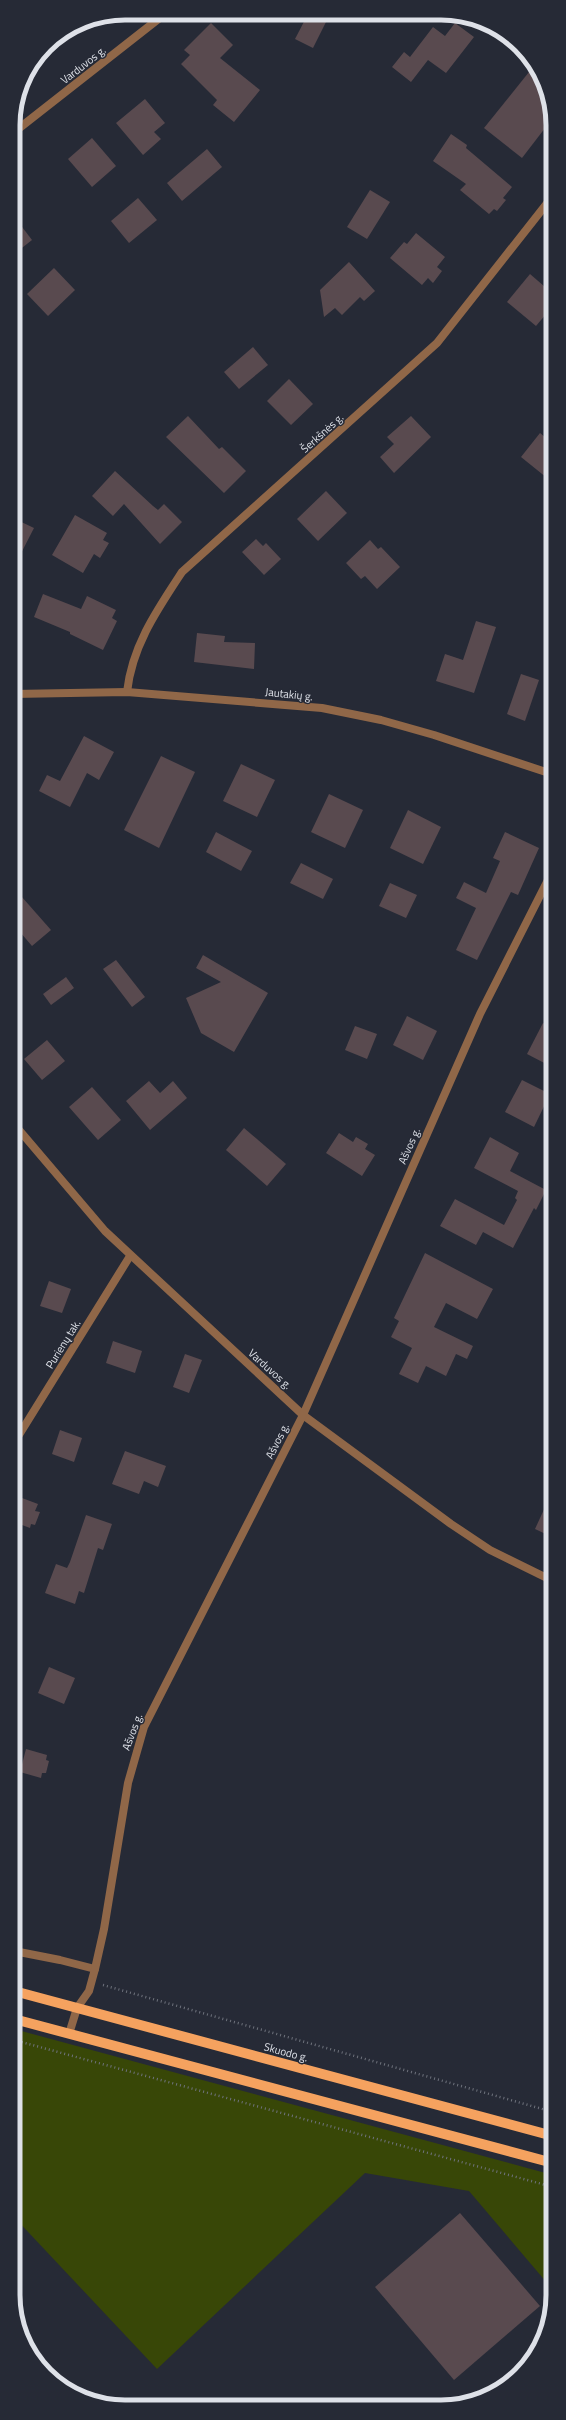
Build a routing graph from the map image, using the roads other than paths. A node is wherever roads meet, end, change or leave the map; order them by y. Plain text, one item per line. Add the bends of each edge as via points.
1 (157, 20) edge
2 (20, 128) edge
3 (546, 205) edge
4 (127, 692) junction
5 (20, 694) edge
6 (546, 772) edge
7 (546, 884) edge
8 (20, 1131) edge
9 (130, 1256) junction
10 (303, 1415) junction
11 (20, 1433) edge
12 (546, 1578) edge
13 (20, 1952) edge
14 (95, 1969) junction
15 (20, 1993) edge
16 (77, 2008) junction
17 (20, 2022) edge
18 (69, 2034) junction
19 (546, 2134) edge
20 (546, 2162) edge

1 - 2 street, Varduvos g.
3 - 4 street, Šerkšnės g. via 438,343 182,572 139,643 129,675
4 - 5 street, Jautakių g.
4 - 6 street, Jautakių g. via 322,708 434,735
7 - 10 street, Ašvos g. via 480,1014
8 - 9 street, Varduvos g. via 78,1202
9 - 10 street, Varduvos g.
9 - 11 street, Purienų tak.
10 - 12 street, Varduvos g. via 477,1541
10 - 14 street, Ašvos g. via 144,1727 128,1783
13 - 14 street
14 - 16 street, Ašvos g. via 89,1991
15 - 16 main road, Skuodo g.
16 - 18 street, Ašvos g.
16 - 19 main road, Skuodo g.
17 - 18 main road
18 - 20 main road

